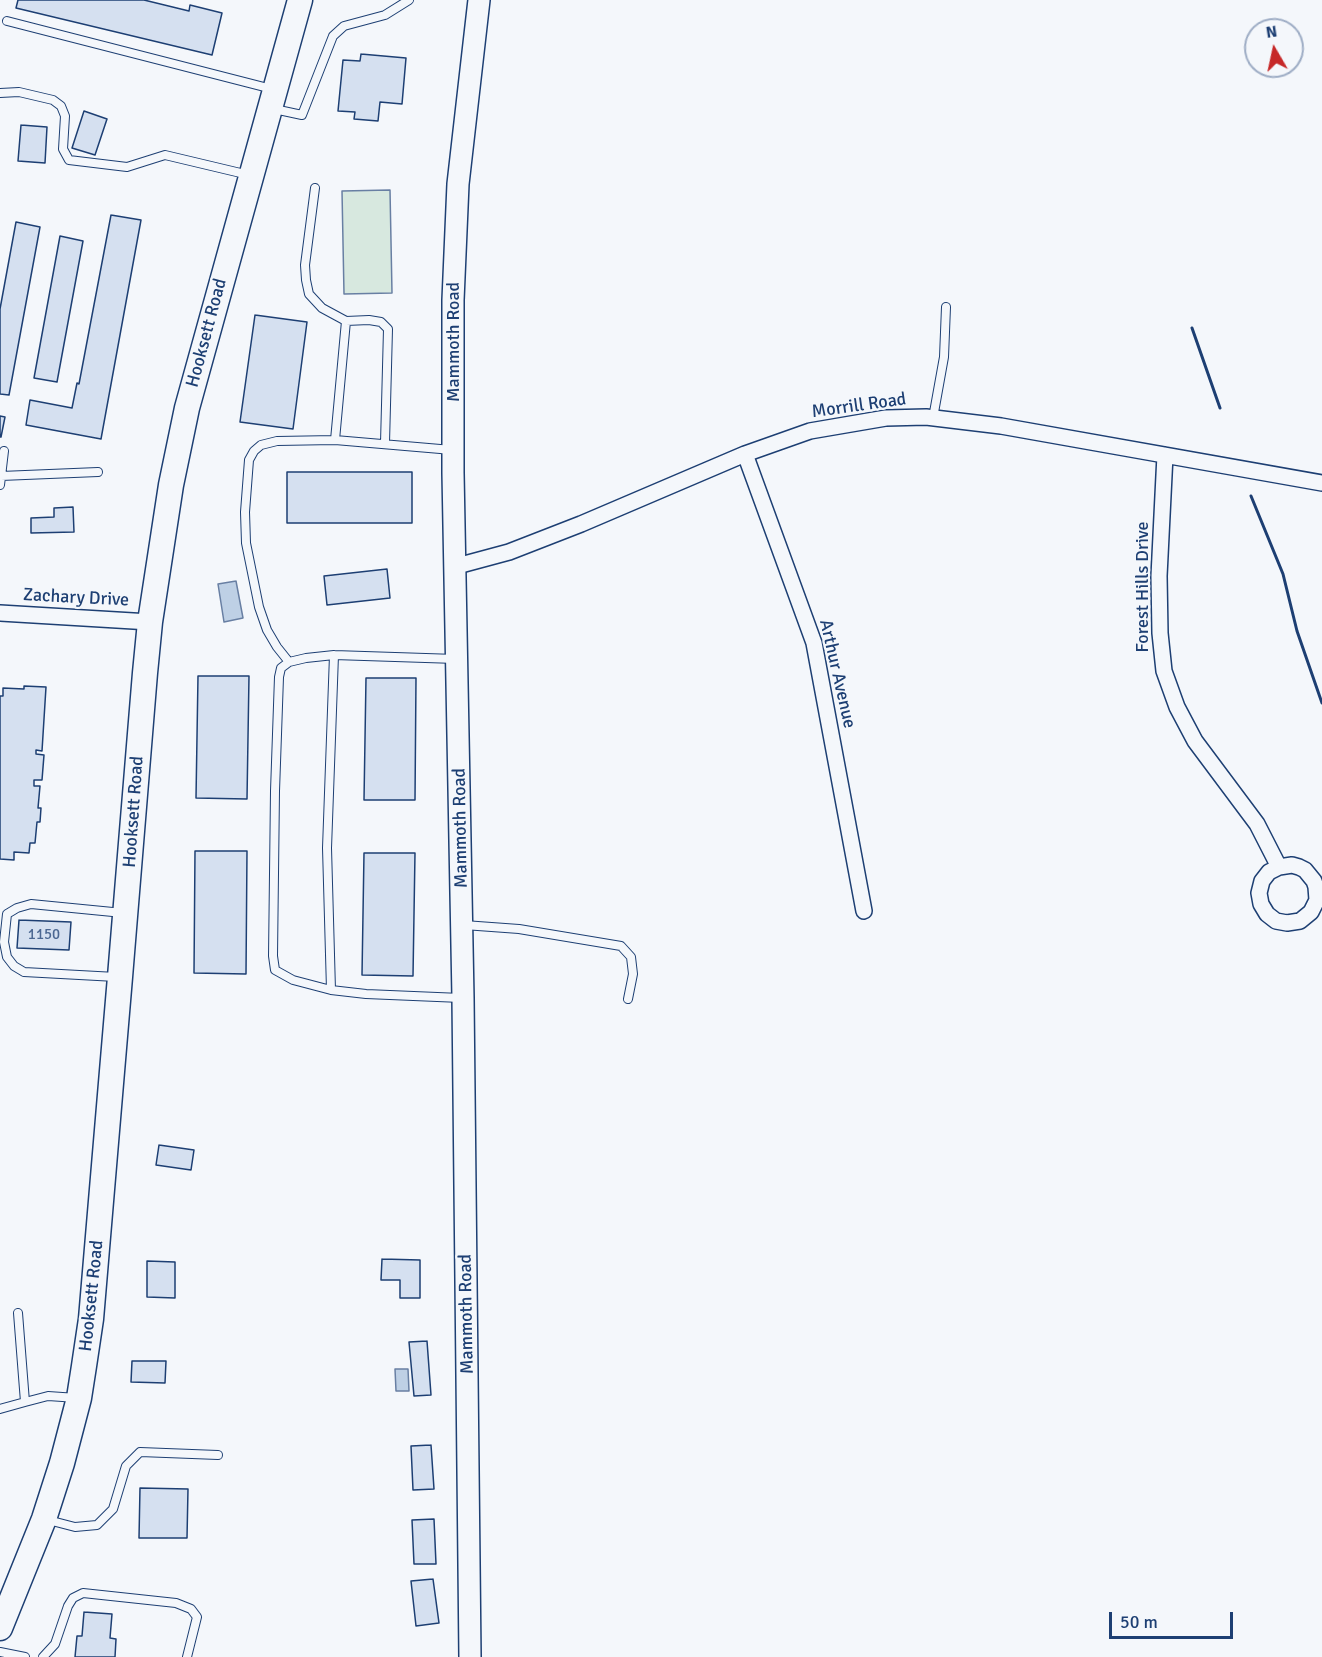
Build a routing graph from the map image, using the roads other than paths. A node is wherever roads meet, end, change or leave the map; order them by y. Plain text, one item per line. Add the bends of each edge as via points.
1 (300, 0) edge
2 (409, 0) edge
3 (479, 0) edge
4 (7, 21) dead end
5 (0, 93) edge
6 (274, 99) junction
7 (251, 175) junction
8 (315, 188) dead end
9 (946, 307) dead end
10 (346, 321) junction
11 (933, 418) junction
12 (335, 440) junction
13 (385, 443) junction
14 (453, 450) junction
15 (4, 451) dead end
16 (745, 454) junction
17 (1166, 455) junction
18 (1, 463) edge
19 (98, 471) dead end
20 (1, 476) edge
21 (1322, 483) edge
22 (0, 485) edge
23 (457, 566) junction
24 (0, 613) edge
25 (150, 622) junction
26 (334, 655) junction
27 (458, 659) junction
28 (289, 662) junction
29 (1279, 867) dead end
30 (864, 911) dead end
31 (126, 914) junction
32 (462, 925) junction
33 (120, 977) junction
34 (331, 990) junction
35 (463, 998) junction
36 (628, 999) dead end
37 (18, 1313) dead end
38 (79, 1398) junction
39 (24, 1402) junction
40 (0, 1409) edge
41 (218, 1455) dead end
42 (44, 1519) junction
43 (0, 1628) edge
44 (0, 1652) edge
45 (25, 1657) edge
46 (43, 1657) edge
47 (187, 1657) edge
48 (470, 1657) edge

1 - 6 main road, Hooksett Road
2 - 6 lane via 385,15 344,26 333,36 302,115
3 - 14 main road, Mammoth Road via 458,184
4 - 6 lane
5 - 7 lane via 19,92 61,106 63,149 69,160 127,167 165,154
6 - 7 main road, Hooksett Road
7 - 25 main road, Hooksett Road via 187,408
8 - 10 lane via 305,265 309,294 322,308
9 - 11 lane via 944,357
10 - 12 lane
10 - 13 lane via 381,322 388,329
11 - 16 street, Morrill Road via 886,418 846,424 810,431
11 - 17 street, Morrill Road
12 - 13 lane
12 - 28 lane via 261,445 249,460 246,543 253,583 267,630
13 - 14 lane
14 - 23 main road, Mammoth Road
15 - 18 lane
16 - 23 street, Morrill Road via 509,552
16 - 30 street, Arthur Avenue via 814,643
17 - 21 street, Morrill Road
17 - 29 street, Forest Hills Drive via 1159,576 1164,671 1195,741 1257,824
18 - 20 lane
19 - 20 lane
20 - 22 lane
23 - 27 main road, Mammoth Road
24 - 25 street, Zachary Drive
25 - 31 main road, Hooksett Road
26 - 27 lane
26 - 28 lane
26 - 34 lane via 327,848
27 - 32 main road, Mammoth Road
28 - 34 lane via 281,668 279,678 273,956 275,970 293,980
31 - 33 main road, Hooksett Road
31 - 33 lane via 31,904 7,914 4,942 7,957 24,972
32 - 35 main road, Mammoth Road
32 - 36 lane via 519,929 621,946 631,957 633,974
33 - 38 main road, Hooksett Road via 90,1320
34 - 35 lane
35 - 48 main road, Mammoth Road
37 - 39 lane
38 - 39 lane via 48,1396
38 - 42 main road, Hooksett Road
39 - 40 lane
41 - 42 lane via 140,1452 126,1466 113,1509 97,1526 75,1527
42 - 43 main road, Hooksett Road
44 - 45 lane
46 - 47 lane via 55,1644 73,1598 83,1593 176,1603 191,1609 197,1617

